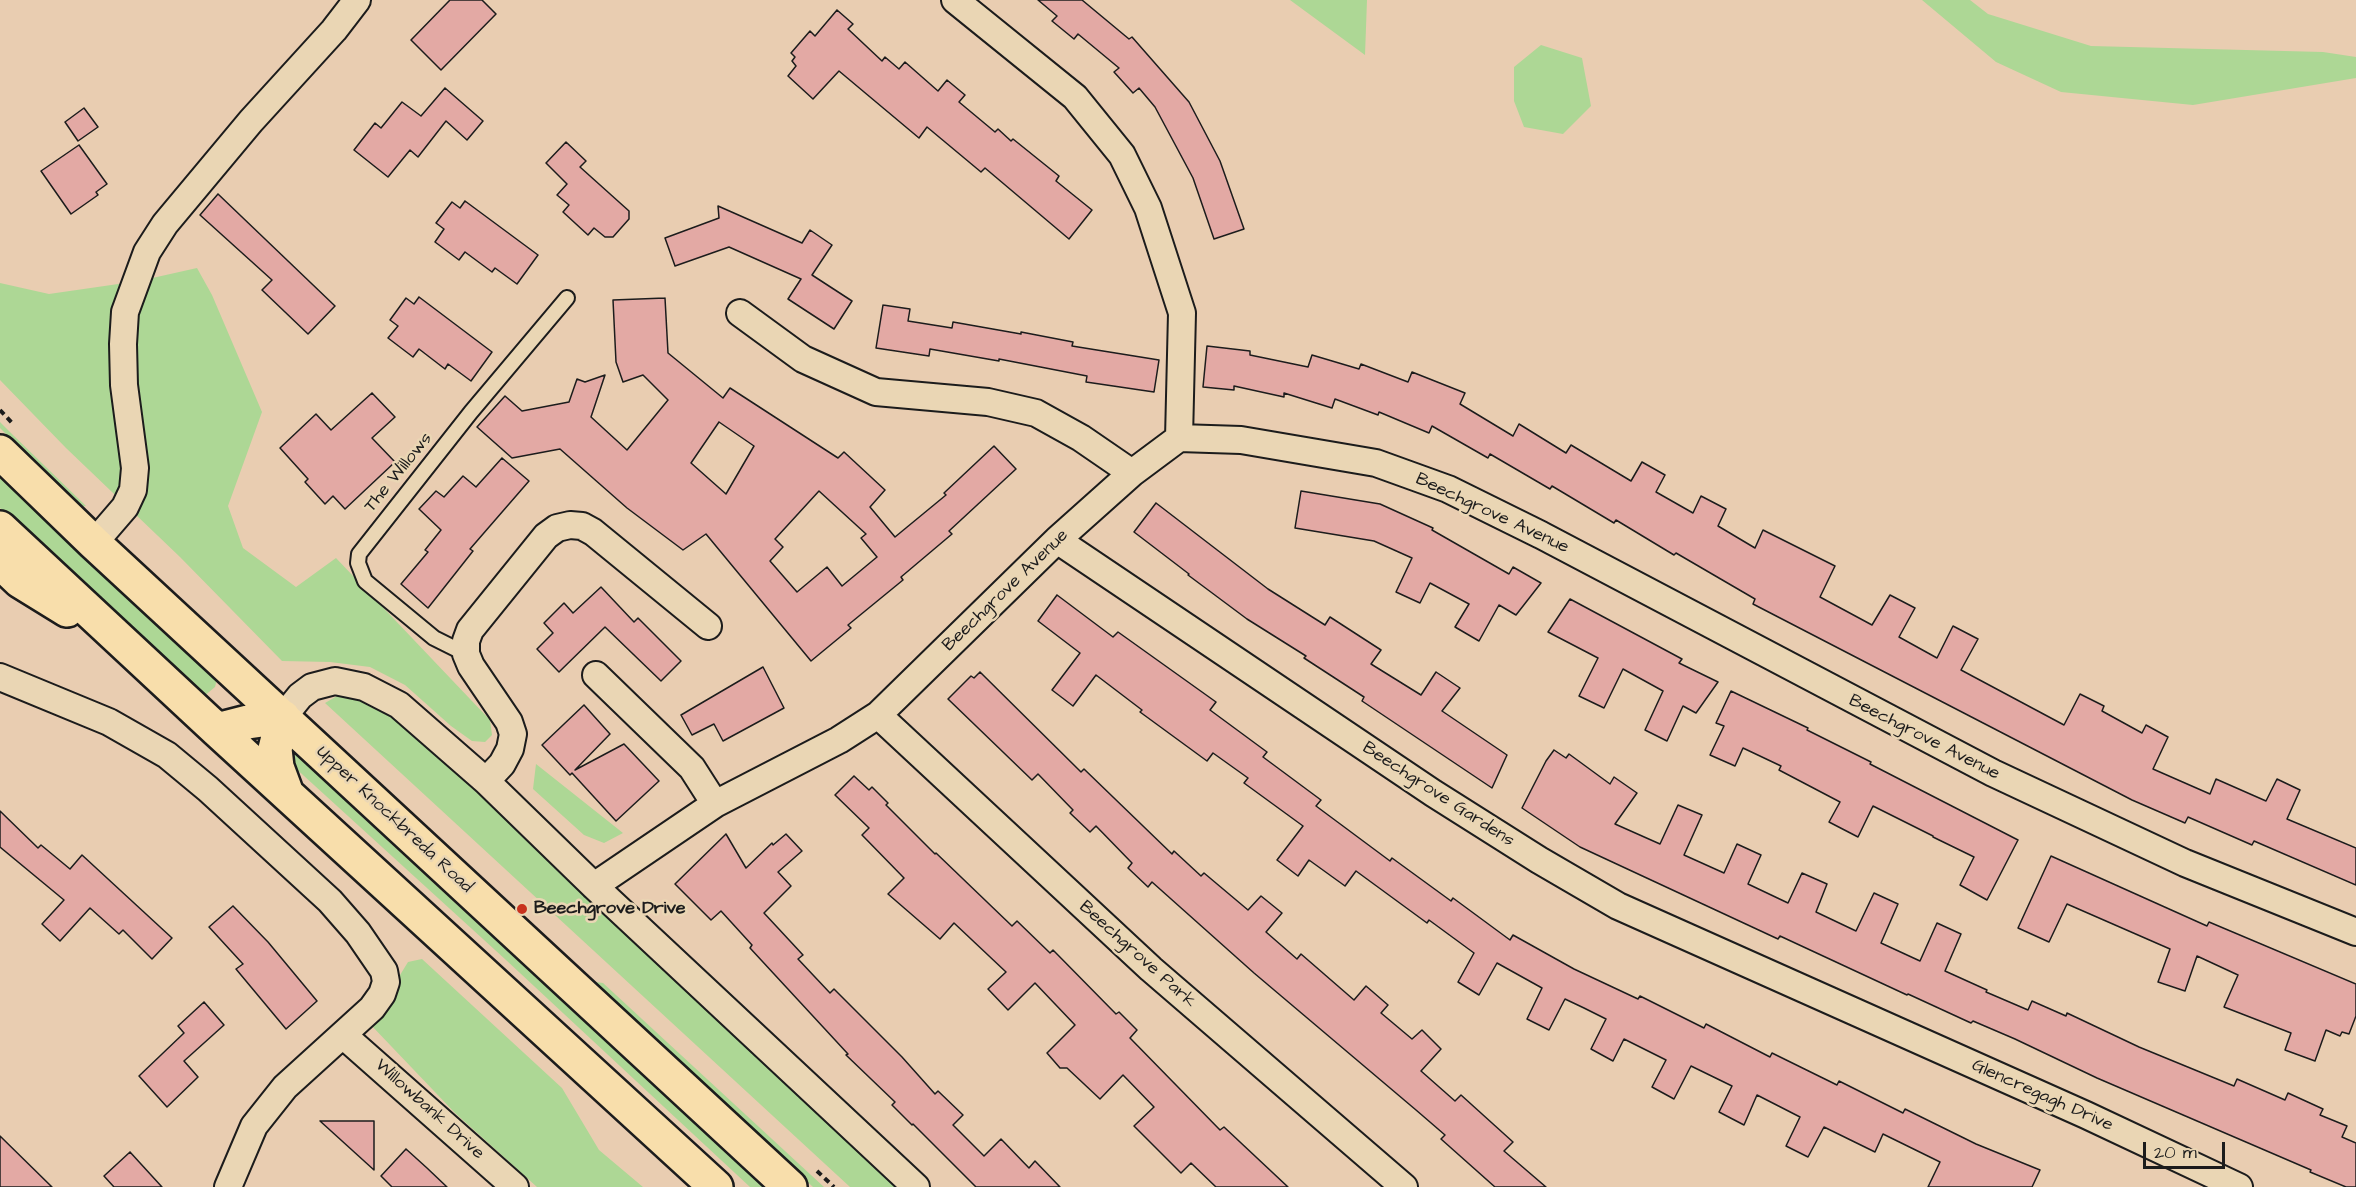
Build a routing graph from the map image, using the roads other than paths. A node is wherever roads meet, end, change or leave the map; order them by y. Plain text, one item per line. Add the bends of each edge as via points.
1 (357, 0) edge
2 (955, 0) edge
3 (567, 298) dead end
4 (740, 313) dead end
5 (1179, 438) junction
6 (0, 452) edge
7 (1132, 473) junction
8 (0, 528) edge
9 (1057, 540) junction
10 (94, 543) junction
11 (0, 562) edge
12 (708, 626) dead end
13 (127, 647) junction
14 (466, 654) junction
15 (596, 675) dead end
16 (0, 677) edge
17 (878, 715) junction
18 (283, 717) junction
19 (217, 730) junction
20 (486, 781) junction
21 (287, 794) junction
22 (715, 804) junction
23 (594, 886) junction
24 (2356, 932) edge
25 (1844, 1007) joint
26 (344, 1035) junction
27 (228, 1187) edge
28 (515, 1187) edge
29 (716, 1187) edge
30 (790, 1187) edge
31 (916, 1187) edge
32 (1404, 1187) edge
33 (2239, 1187) edge

1 - 10 street via 165,224 147,252 125,312 124,385 135,468 133,490 125,507
2 - 5 street via 1075,97 1122,155 1148,208 1182,313
3 - 14 lane, The Willows via 359,554 365,581 434,638
4 - 7 street via 804,359 876,392 988,402 1036,413
5 - 7 street, Beechgrove Avenue
5 - 24 street, Beechgrove Avenue via 1241,440 1364,460 1448,489 1993,773 2185,863
6 - 10 highway, Upper Knockbreda Road
7 - 9 street, Beechgrove Avenue
8 - 13 highway
9 - 17 street, Beechgrove Avenue
9 - 25 street, Beechgrove Gardens via 1539,860 1618,906
10 - 18 highway, Upper Knockbreda Road
11 - 13 highway via 20,581
12 - 14 street via 593,532 570,525 557,528 537,545 470,630
13 - 19 highway
14 - 20 street via 513,734 502,764
15 - 22 street via 692,768
16 - 26 street via 109,722 167,755 330,901 374,953 386,982 372,1008
17 - 22 street, Beechgrove Avenue via 839,740
17 - 32 street, Beechgrove Park via 1150,969
18 - 19 highway
18 - 20 street via 300,696 323,682 364,687 399,705
18 - 21 highway via 275,749
18 - 30 highway, Upper Knockbreda Road
19 - 21 highway
20 - 23 street
21 - 29 highway
22 - 23 street, Beechgrove Avenue
23 - 31 street
25 - 33 street, Glencregagh Drive
26 - 27 street via 270,1105 254,1126
26 - 28 street, Willowbank Drive

